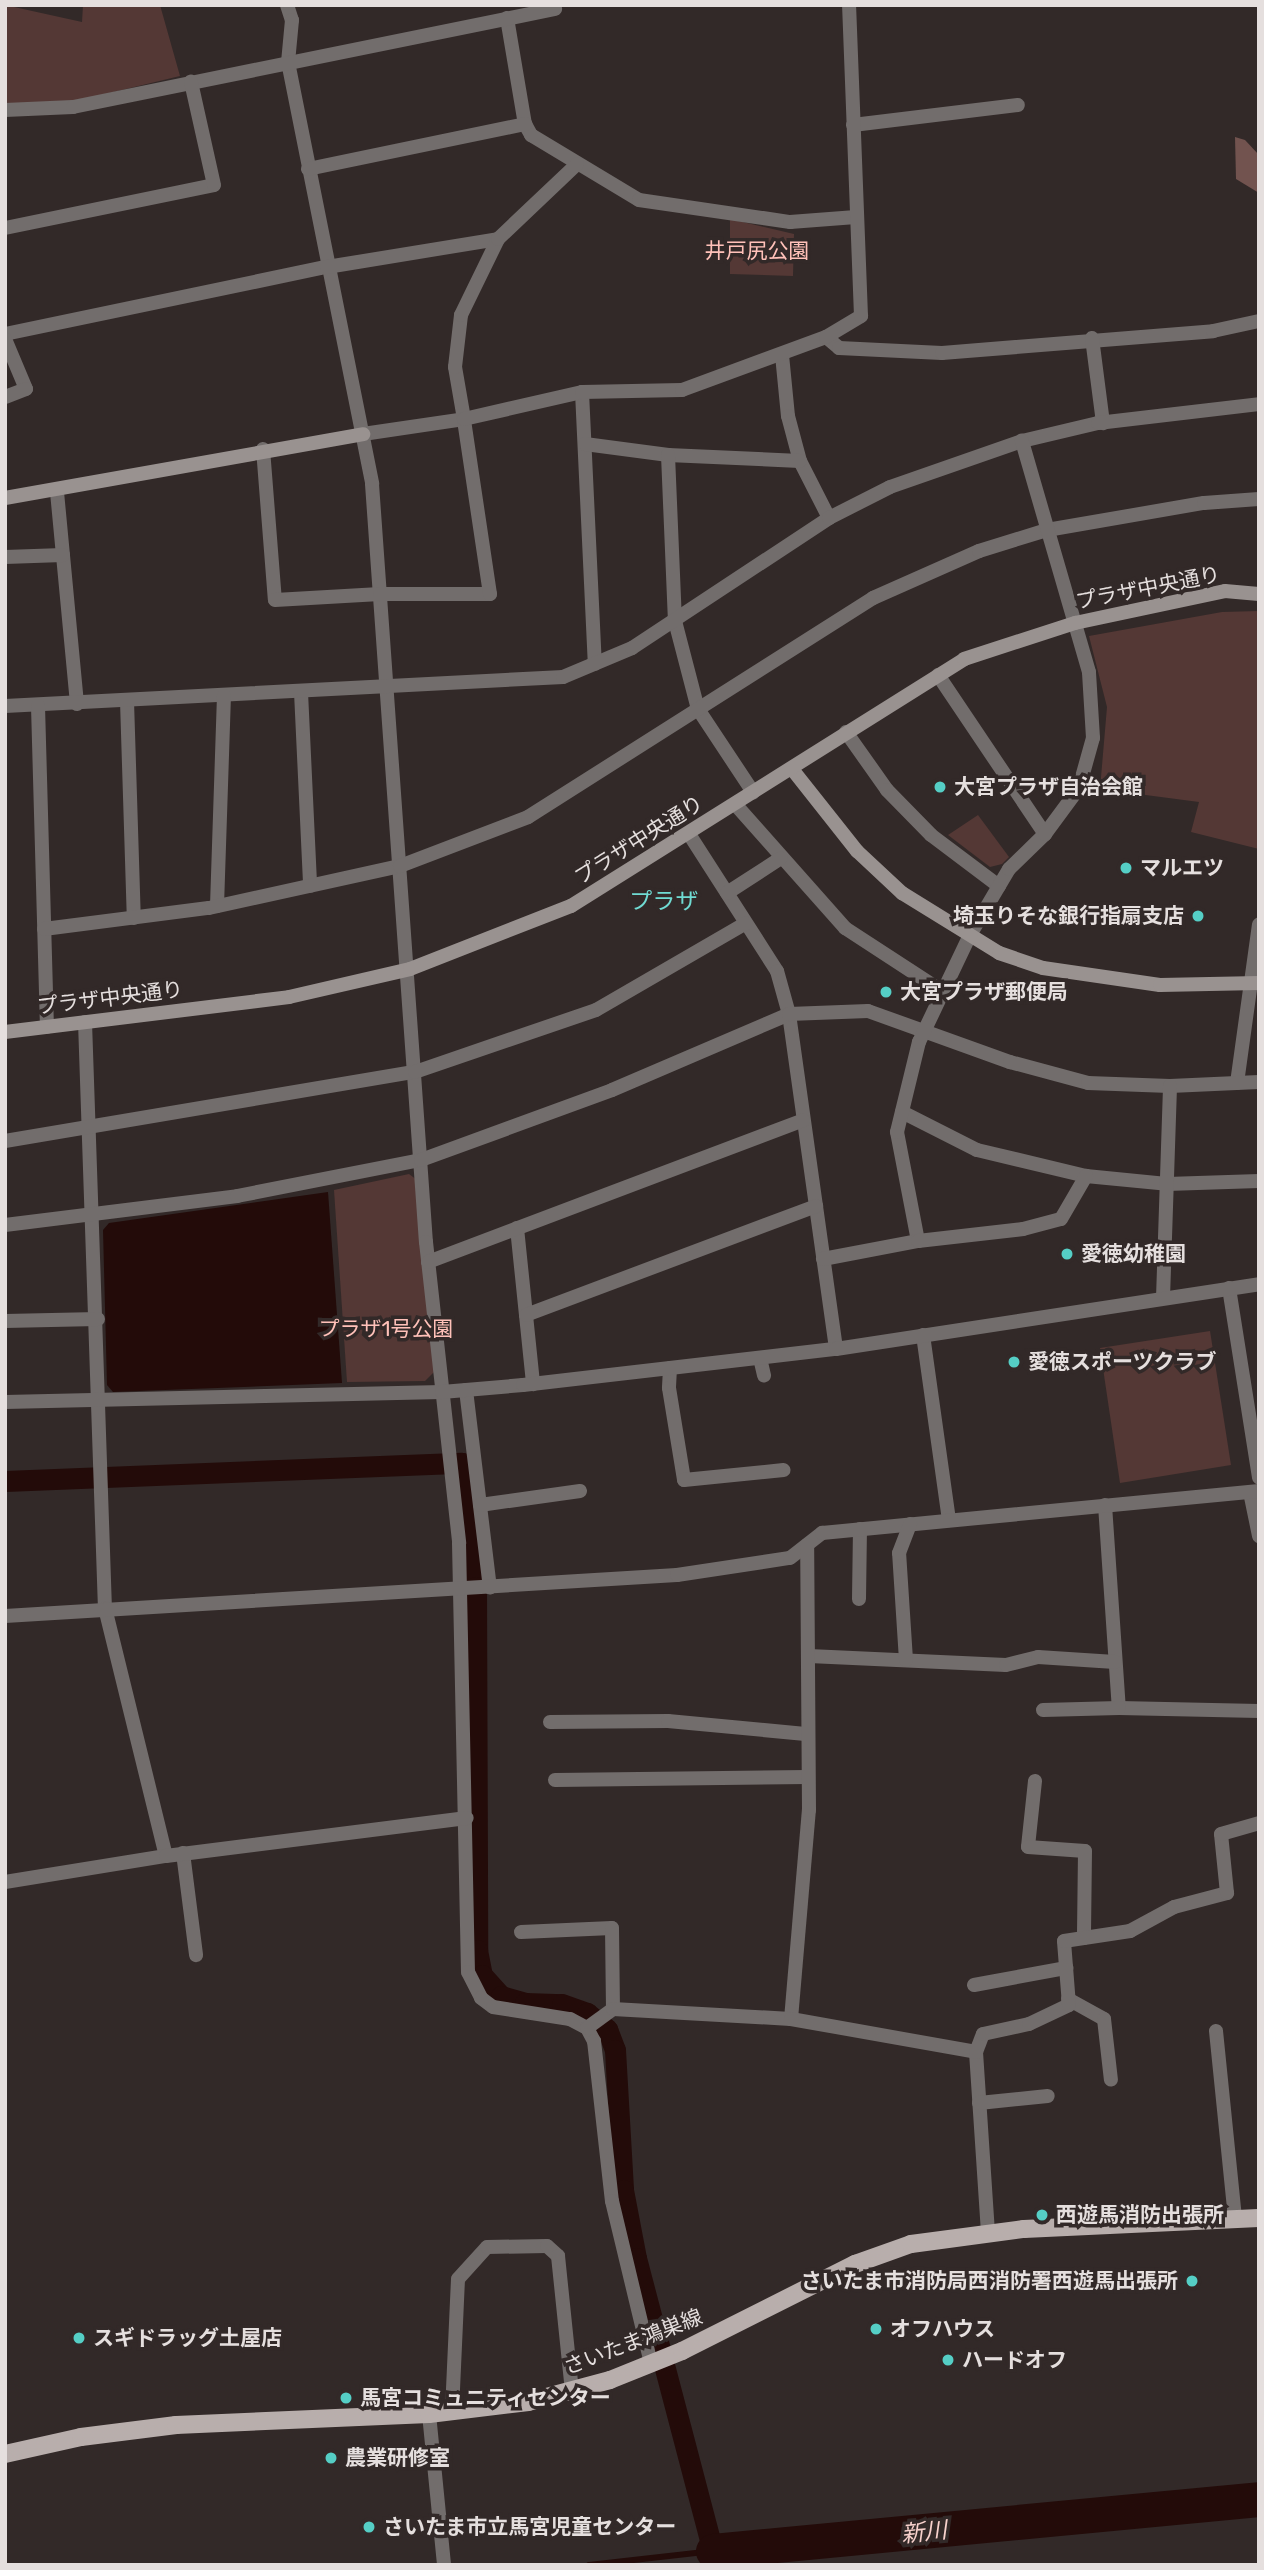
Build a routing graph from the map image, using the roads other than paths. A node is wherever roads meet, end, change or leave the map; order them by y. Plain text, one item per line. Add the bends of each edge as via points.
1 (287, 5) edge
2 (849, 5) edge
3 (555, 9) dead end
4 (506, 18) junction
5 (288, 62) junction
6 (191, 82) junction
7 (1018, 104) dead end
8 (5, 110) edge
9 (525, 124) junction
10 (853, 125) junction
11 (577, 164) junction
12 (308, 169) junction
13 (856, 217) junction
14 (5, 228) edge
15 (498, 239) junction
16 (327, 267) junction
17 (1259, 321) edge
18 (5, 336) edge
19 (826, 337) junction
20 (1091, 338) junction
21 (782, 355) junction
22 (582, 393) junction
23 (5, 397) edge
24 (1259, 404) edge
25 (464, 419) junction
26 (1103, 423) junction
27 (363, 434) junction
28 (1022, 441) junction
29 (585, 444) junction
30 (263, 449) junction
31 (668, 454) junction
32 (800, 461) junction
33 (57, 492) junction
34 (5, 498) edge
35 (1259, 499) edge
36 (829, 518) junction
37 (1047, 530) junction
38 (63, 555) junction
39 (5, 556) edge
40 (380, 594) junction
41 (1259, 594) edge
42 (675, 621) junction
43 (1074, 623) junction
44 (595, 664) junction
45 (938, 675) junction
46 (386, 688) junction
47 (301, 692) junction
48 (225, 696) junction
49 (127, 701) junction
50 (77, 704) junction
51 (5, 706) edge
52 (38, 706) junction
53 (698, 709) junction
54 (846, 733) junction
55 (792, 769) junction
56 (753, 792) junction
57 (735, 804) junction
58 (689, 834) junction
59 (1045, 834) junction
60 (781, 858) junction
61 (400, 866) junction
62 (310, 886) junction
63 (999, 886) junction
64 (727, 893) junction
65 (216, 906) junction
66 (134, 918) junction
67 (746, 923) junction
68 (1259, 925) edge
69 (44, 929) junction
70 (970, 935) junction
71 (410, 969) junction
72 (1255, 983) edge
73 (943, 992) junction
74 (789, 1014) junction
75 (85, 1022) junction
76 (47, 1027) junction
77 (925, 1030) junction
78 (5, 1032) edge
79 (415, 1072) junction
80 (1259, 1082) edge
81 (1237, 1083) junction
82 (1170, 1086) junction
83 (902, 1112) junction
84 (803, 1120) junction
85 (88, 1130) junction
86 (5, 1141) edge
87 (421, 1160) junction
88 (1086, 1176) junction
89 (1259, 1181) edge
90 (1167, 1184) junction
91 (816, 1206) junction
92 (92, 1213) junction
93 (5, 1224) edge
94 (517, 1228) junction
95 (918, 1241) junction
96 (823, 1259) junction
97 (428, 1262) junction
98 (1259, 1284) edge
99 (1229, 1288) junction
100 (1163, 1298) junction
101 (526, 1315) junction
102 (98, 1319) junction
103 (5, 1321) edge
104 (923, 1335) junction
105 (836, 1349) junction
106 (760, 1358) junction
107 (670, 1368) junction
108 (764, 1376) dead end
109 (533, 1384) junction
110 (466, 1390) junction
111 (442, 1392) junction
112 (98, 1399) junction
113 (5, 1402) edge
114 (784, 1470) dead end
115 (1259, 1478) edge
116 (580, 1491) dead end
117 (1254, 1491) edge
118 (480, 1505) junction
119 (1105, 1505) junction
120 (949, 1520) junction
121 (910, 1524) junction
122 (860, 1529) junction
123 (1259, 1536) edge
124 (807, 1545) junction
125 (489, 1588) junction
126 (461, 1591) junction
127 (859, 1600) dead end
128 (106, 1608) junction
129 (5, 1616) edge
130 (809, 1656) junction
131 (906, 1660) junction
132 (1115, 1662) junction
133 (1119, 1708) junction
134 (1043, 1710) dead end
135 (1259, 1711) edge
136 (550, 1722) dead end
137 (805, 1734) junction
138 (807, 1777) junction
139 (555, 1780) dead end
140 (1035, 1780) dead end
141 (467, 1818) junction
142 (1259, 1823) edge
143 (183, 1853) junction
144 (166, 1856) junction
145 (5, 1882) edge
146 (521, 1932) dead end
147 (1084, 1938) junction
148 (196, 1955) dead end
149 (1066, 1968) junction
150 (974, 1985) dead end
151 (1068, 1999) junction
152 (613, 2009) junction
153 (791, 2019) junction
154 (587, 2028) junction
155 (1216, 2031) dead end
156 (976, 2052) junction
157 (1111, 2080) dead end
158 (1048, 2096) dead end
159 (979, 2103) junction
160 (1259, 2218) edge
161 (1235, 2219) junction
162 (988, 2232) junction
163 (651, 2363) junction
164 (572, 2391) junction
165 (452, 2412) junction
166 (429, 2414) junction
167 (5, 2454) edge
168 (444, 2565) edge

1 - 5 street via 292,20
2 - 10 street
3 - 4 street
4 - 5 street
4 - 9 street
5 - 6 street
5 - 12 street
6 - 8 street via 74,107
6 - 14 street via 214,185
7 - 10 street
9 - 11 street via 531,135
9 - 12 street
10 - 13 street
11 - 13 street via 639,200 790,222
11 - 15 street
12 - 16 street
13 - 19 street via 861,316
15 - 16 street
15 - 25 street via 461,315 455,367
16 - 18 street
16 - 27 street
17 - 20 street via 1213,331
18 - 23 street via 26,389
19 - 20 street via 839,348 942,353
19 - 21 street
20 - 26 street
21 - 22 street via 682,390
21 - 32 street via 788,416
22 - 25 street
22 - 29 street
24 - 26 street
25 - 27 street
25 - 40 street via 490,594
26 - 28 street
27 - 30 street
27 - 40 street via 372,484
28 - 36 street via 890,488
28 - 37 street
29 - 31 street
29 - 44 street
30 - 33 street
30 - 40 street via 275,600
31 - 32 street
31 - 42 street
32 - 36 street
33 - 34 street
33 - 38 street
35 - 37 street via 1204,502
36 - 42 street
37 - 43 street
37 - 53 street via 979,551 873,598
38 - 39 street
38 - 50 street
40 - 46 street
41 - 43 street, プラザ中央通り via 1225,591
42 - 44 street
42 - 53 street
43 - 45 street, プラザ中央通り via 964,659
43 - 59 street via 1089,672 1093,738 1079,788
44 - 46 street via 549,679
45 - 54 street, プラザ中央通り
45 - 59 street
46 - 47 street
46 - 61 street
47 - 48 street
47 - 62 street
48 - 49 street
48 - 65 street
49 - 50 street
49 - 66 street
50 - 52 street
51 - 52 street
52 - 69 street
53 - 56 street
53 - 61 street via 528,817
54 - 55 street, プラザ中央通り
54 - 63 street via 887,790 931,835
55 - 56 street, プラザ中央通り
55 - 70 street via 875,868 902,893
56 - 57 street, プラザ中央通り
57 - 58 street, プラザ中央通り
57 - 60 street
58 - 64 street
58 - 71 street, プラザ中央通り via 571,906
59 - 63 street via 1009,869
60 - 64 street
60 - 73 street via 845,928
61 - 62 street
61 - 71 street
62 - 65 street
63 - 70 street
64 - 67 street
65 - 66 street
66 - 69 street
67 - 74 street via 777,971
67 - 79 street via 596,1010
68 - 72 street
69 - 76 street
70 - 72 street via 999,953 1043,968 1160,985
70 - 73 street
71 - 75 street, プラザ中央通り via 289,997
71 - 79 street
72 - 81 street
73 - 77 street
74 - 77 street via 868,1011
74 - 84 street
74 - 87 street via 612,1090
75 - 76 street, プラザ中央通り
75 - 85 street
76 - 78 street, プラザ中央通り
77 - 82 street via 1010,1062 1088,1083
77 - 83 street
79 - 85 street
79 - 87 street
80 - 81 street
81 - 82 street
82 - 90 street
83 - 88 street via 977,1150
83 - 95 street via 897,1132
84 - 91 street
84 - 94 street
85 - 86 street
85 - 92 street
87 - 92 street via 237,1196
87 - 97 street
88 - 90 street
88 - 95 street via 1061,1219 1023,1229
89 - 90 street
90 - 100 street
91 - 96 street
91 - 101 street
92 - 93 street
92 - 102 street
94 - 97 street
94 - 101 street
95 - 96 street
96 - 105 street
97 - 111 street
98 - 99 street
99 - 100 street
99 - 115 street
100 - 104 street
101 - 109 street
102 - 103 street
102 - 112 street
104 - 105 street
104 - 120 street
105 - 106 street
106 - 107 street
106 - 108 street
107 - 109 street
107 - 114 street via 684,1480
109 - 110 street
110 - 111 street
110 - 118 street
111 - 112 street
111 - 126 street
112 - 113 street
112 - 128 street
116 - 118 street
117 - 119 street
117 - 123 street
118 - 125 street
119 - 120 street
119 - 132 street
120 - 121 street
121 - 122 street
121 - 131 street via 899,1553
122 - 124 street via 822,1533
122 - 127 street
124 - 125 street via 790,1558 677,1575
124 - 130 street
125 - 126 street
126 - 128 street
126 - 141 street
128 - 129 street
128 - 144 street
130 - 131 street
130 - 137 street
131 - 132 street via 1006,1665 1038,1657
132 - 133 street
133 - 134 street
133 - 135 street
136 - 137 street via 668,1721
137 - 138 street
138 - 139 street
138 - 153 street via 809,1810
140 - 147 street via 1028,1847 1085,1851
141 - 143 street
141 - 154 street via 467,1956 473,1984 493,2007 570,2020
142 - 147 street via 1222,1834 1227,1893 1174,1907 1130,1931
143 - 144 street
143 - 148 street
144 - 145 street
146 - 152 street via 612,1928
147 - 149 street via 1064,1941
149 - 150 street
149 - 151 street
151 - 156 street via 1069,2006 1029,2024 983,2034
151 - 157 street via 1104,2019
152 - 153 street
152 - 154 street
153 - 156 street
154 - 163 street via 598,2062 612,2201
155 - 161 street
156 - 159 street
158 - 159 street
159 - 162 street
160 - 161 main road, さいたま鴻巣線
161 - 162 main road, さいたま鴻巣線
162 - 163 main road, さいたま鴻巣線 via 911,2244 875,2256 718,2335
163 - 164 main road, さいたま鴻巣線
164 - 165 main road, さいたま鴻巣線
164 - 165 street via 558,2256 547,2246 487,2247 458,2279
165 - 166 main road, さいたま鴻巣線
166 - 167 main road, さいたま鴻巣線 via 176,2425 81,2437
166 - 168 street

